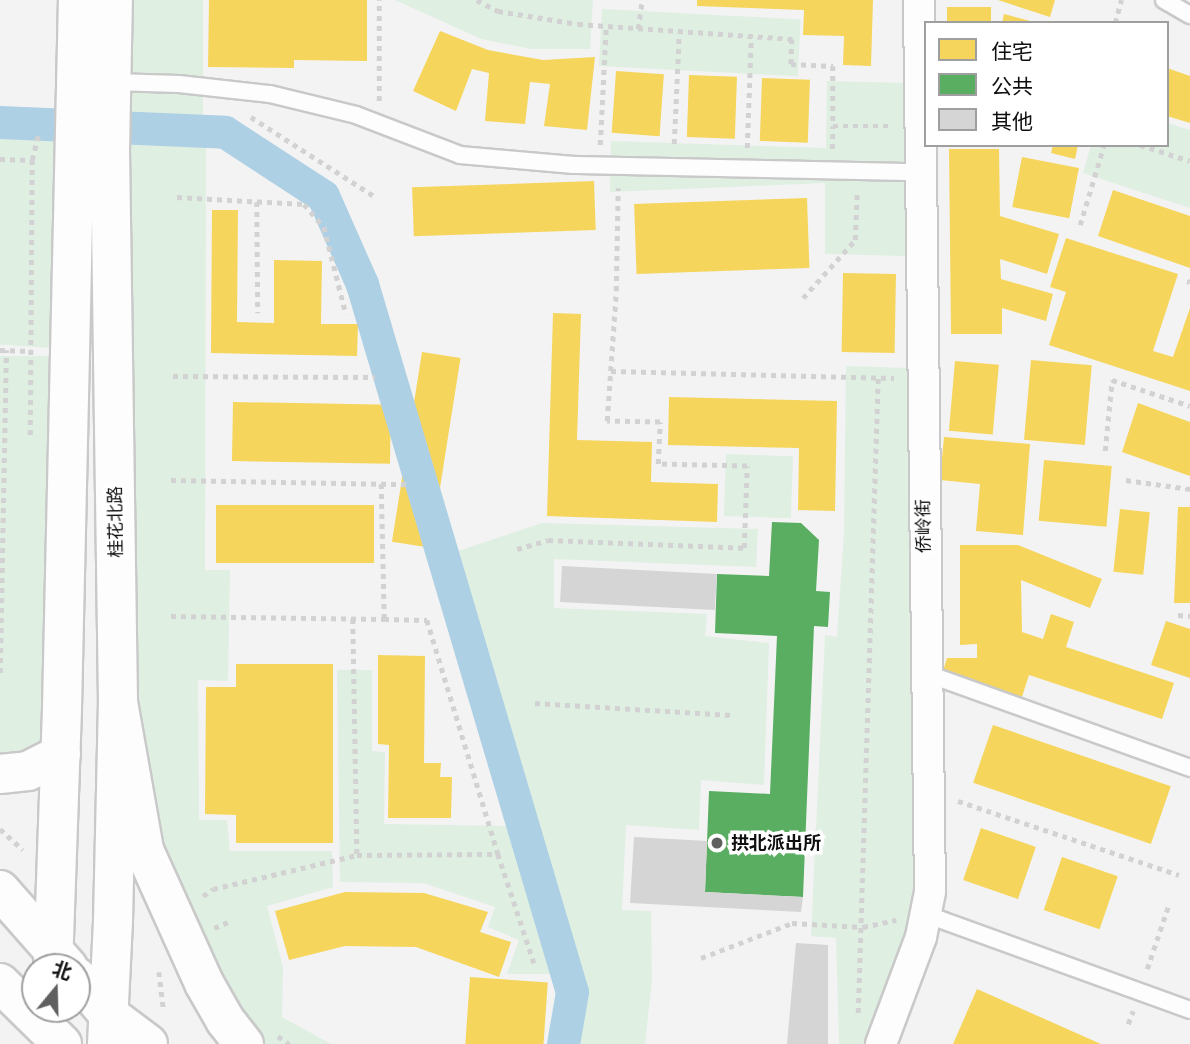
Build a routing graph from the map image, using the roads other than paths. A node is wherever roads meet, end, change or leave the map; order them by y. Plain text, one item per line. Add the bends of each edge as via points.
1 (78, 0) edge
2 (113, 0) edge
3 (919, 0) edge
4 (1164, 0) edge
5 (1190, 15) edge
6 (100, 91) junction
7 (93, 152) junction
8 (921, 172) junction
9 (925, 673) junction
10 (118, 702) junction
11 (61, 754) junction
12 (1190, 768) edge
13 (0, 774) edge
14 (0, 890) edge
15 (925, 914) junction
16 (53, 953) edge
17 (63, 953) edge
18 (0, 983) edge
19 (91, 1006) edge
20 (1190, 1010) edge
21 (107, 1029) edge
22 (54, 1033) edge
23 (258, 1039) edge
24 (148, 1044) edge
25 (881, 1044) edge

1 - 6 main road, 桂花北路
2 - 6 main road, 桂花北路
3 - 8 street, 侨岭街
4 - 5 lane
6 - 7 main road, 桂花北路
6 - 8 lane via 206,88 270,94 379,124 460,155 599,166
7 - 10 main road, 桂花北路
7 - 11 main road, 桂花北路
8 - 9 street, 侨岭街
9 - 12 lane
9 - 15 street, 侨岭街 via 930,892
10 - 21 main road, 桂花北路
10 - 23 main road via 144,850 225,1020
11 - 13 main road via 28,771
11 - 17 main road, 桂花北路
14 - 16 main road
15 - 20 lane
15 - 25 street, 侨岭街
18 - 22 main road
19 - 21 main road
21 - 24 main road

